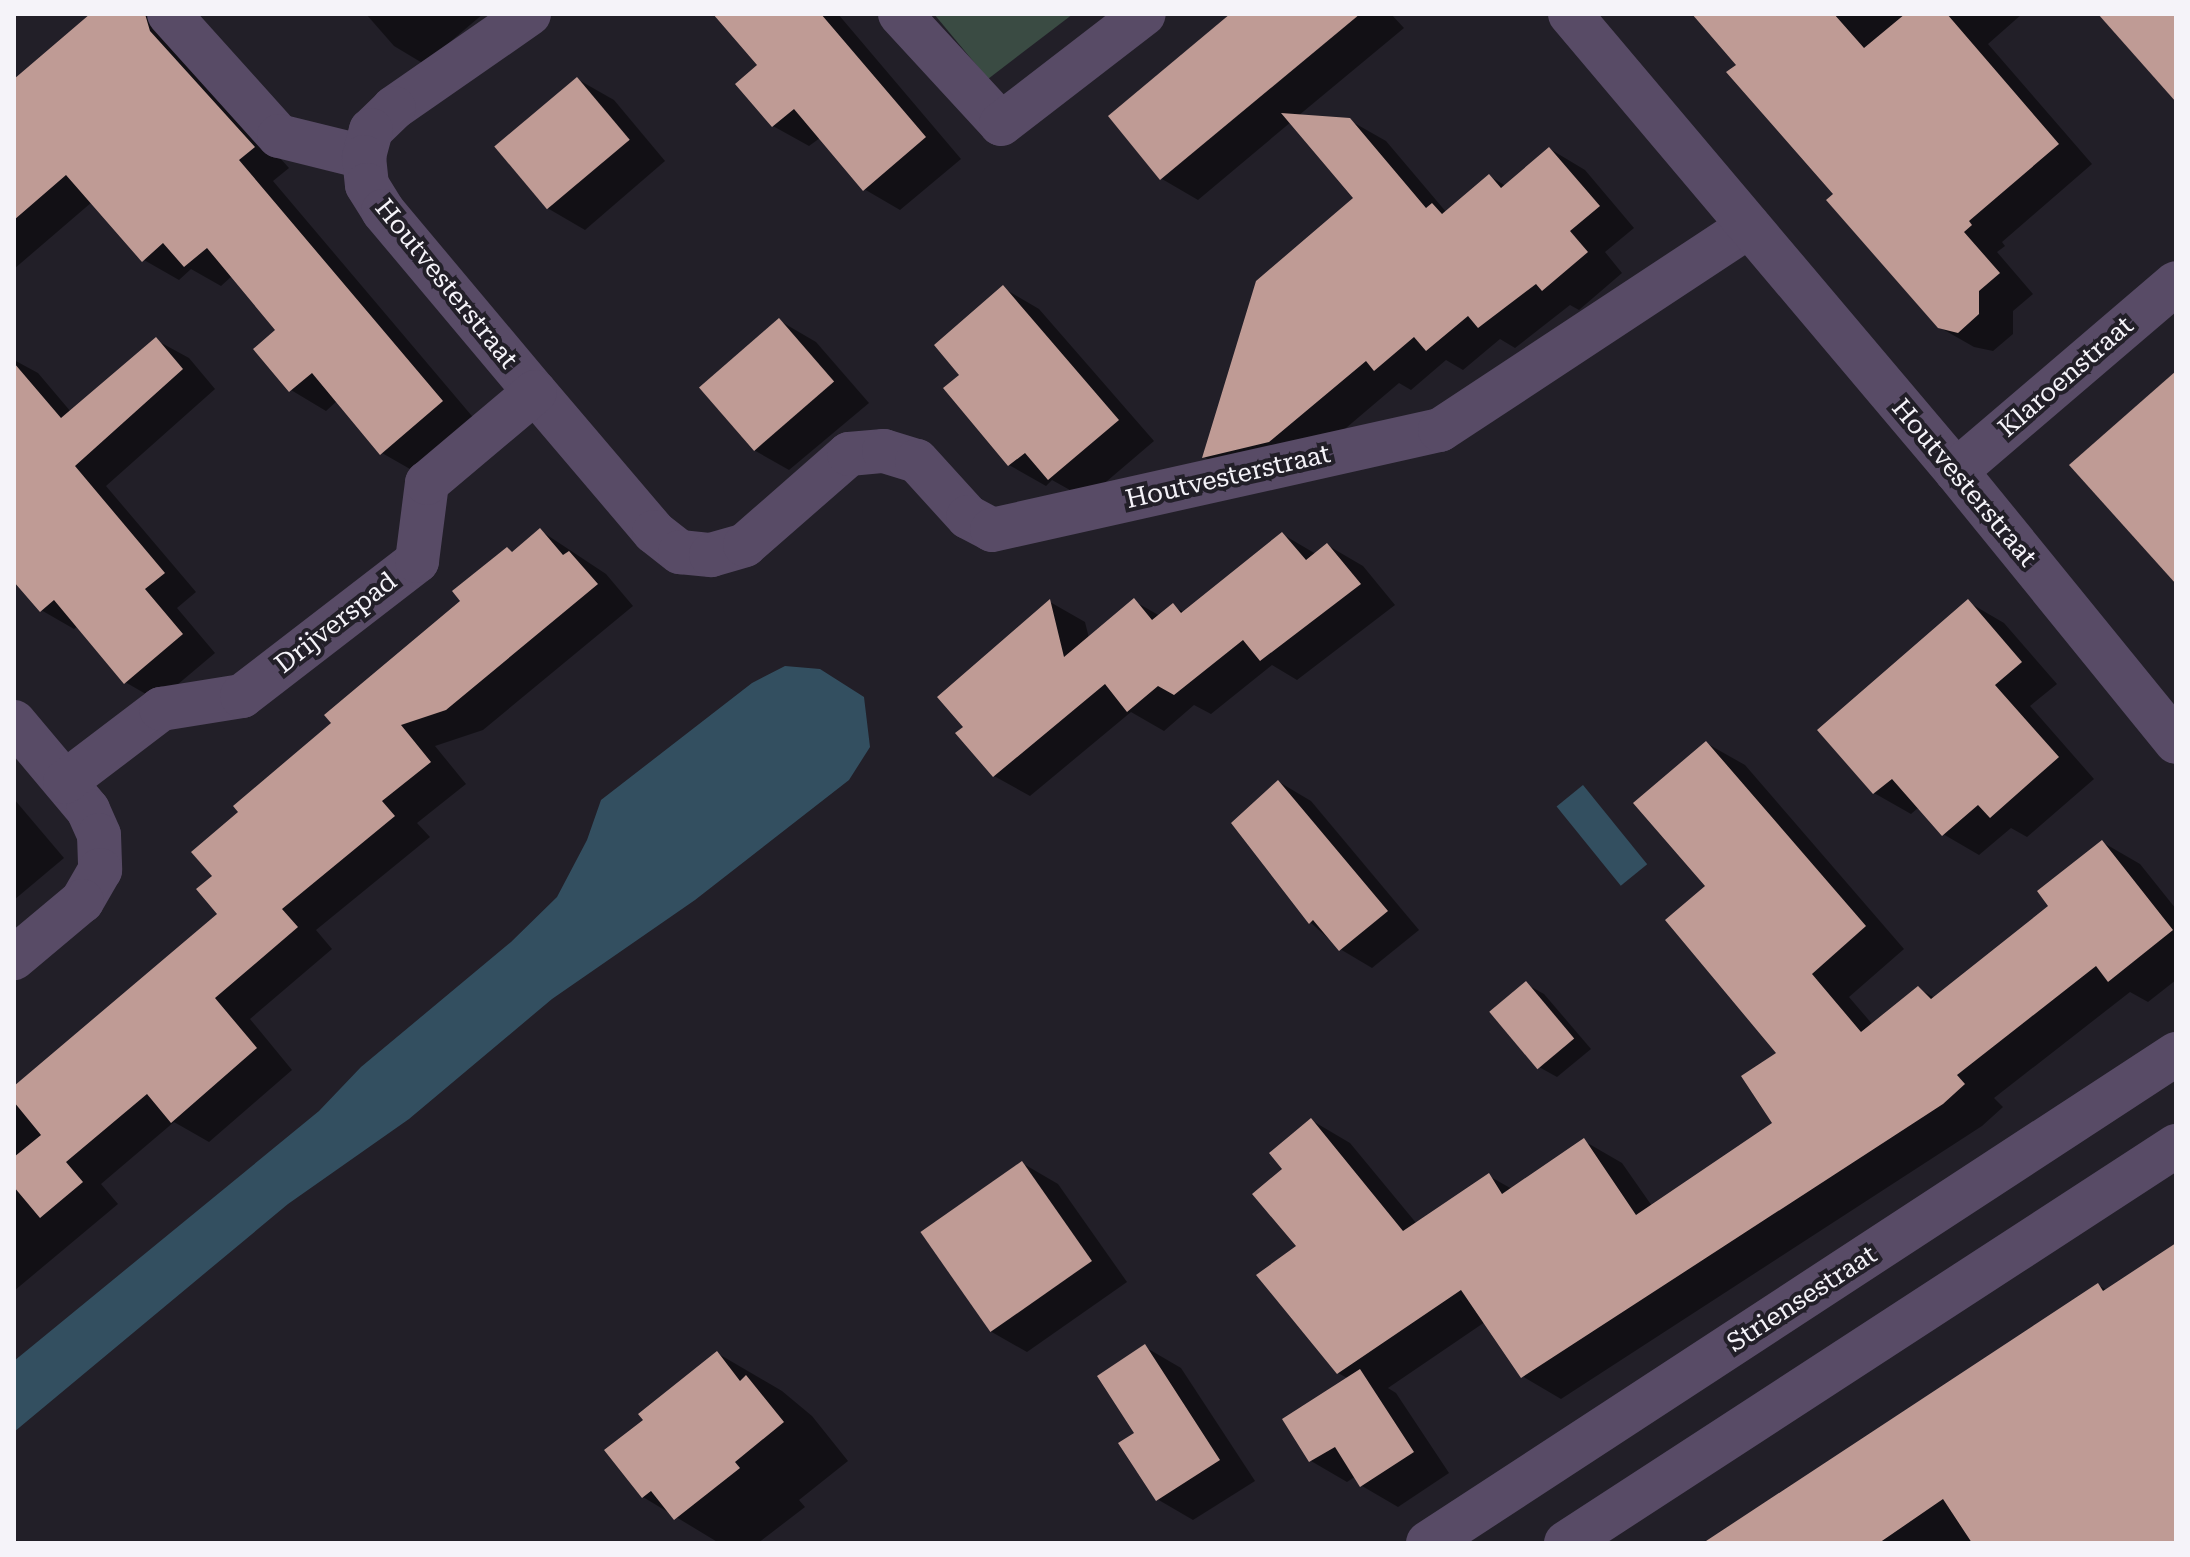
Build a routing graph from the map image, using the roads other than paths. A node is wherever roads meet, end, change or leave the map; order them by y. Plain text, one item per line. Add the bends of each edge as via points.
1 (169, 14) edge
2 (529, 14) edge
3 (900, 14) edge
4 (1144, 14) edge
5 (1577, 16) edge
6 (364, 157) junction
7 (1749, 226) junction
8 (2176, 283) edge
9 (535, 392) junction
10 (1956, 471) junction
11 (14, 722) edge
12 (2176, 742) edge
13 (65, 782) junction
14 (14, 958) edge
15 (2176, 1054) edge
16 (2176, 1146) edge
17 (1428, 1543) edge
18 (1566, 1543) edge

1 - 6 street via 279,136
2 - 6 street via 394,108 371,130
3 - 4 street via 1001,124
5 - 7 street, Houtvesterstraat
6 - 9 street, Houtvesterstraat via 367,185 383,211
7 - 9 street, Houtvesterstraat via 1440,430 992,530 968,517 917,461 884,451 849,454 745,545 711,555 680,552 654,532
7 - 10 street, Houtvesterstraat
8 - 10 street, Klaroenstraat
9 - 13 street, Drijverspad via 427,483 417,561 242,696 161,709
10 - 12 street, Houtvesterstraat
11 - 13 street
13 - 14 street via 88,810 99,835 100,870 82,901
15 - 17 street, Striensestraat
16 - 18 street

